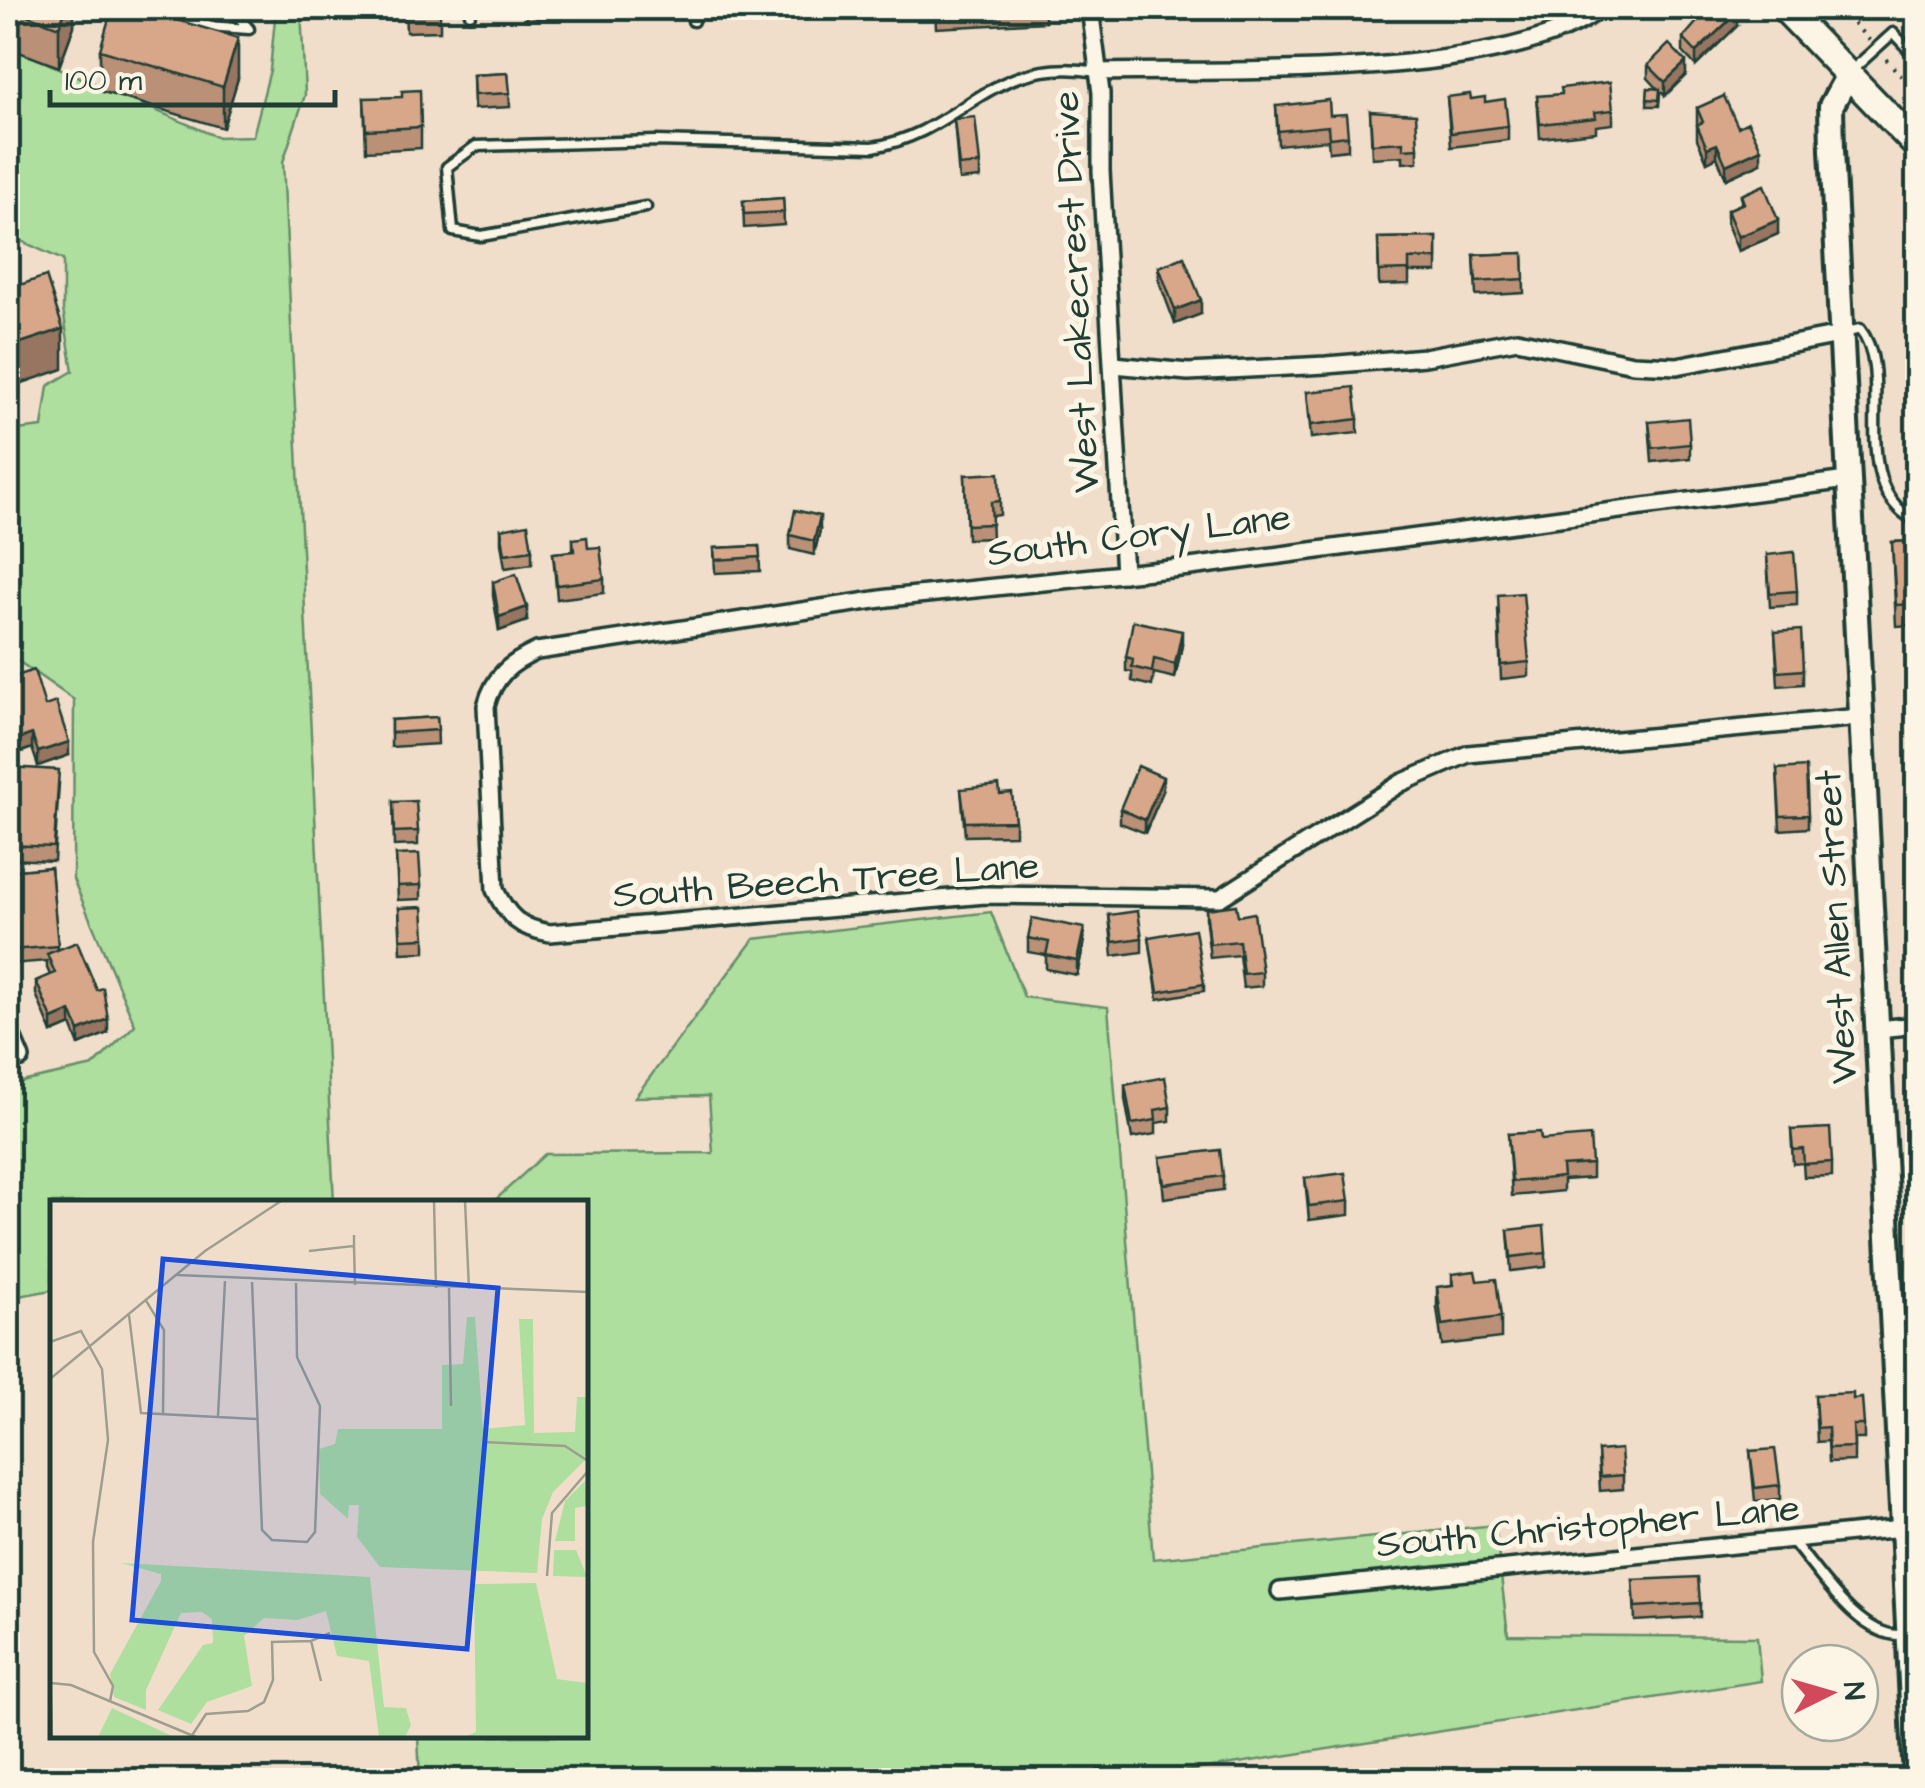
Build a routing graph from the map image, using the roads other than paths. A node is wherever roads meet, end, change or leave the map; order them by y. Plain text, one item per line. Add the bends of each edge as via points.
1 (152, 8) edge
2 (231, 8) edge
3 (692, 8) edge
4 (1090, 8) edge
5 (1601, 8) edge
6 (1784, 8) edge
7 (694, 21) dead end
8 (1918, 59) edge
9 (1098, 72) junction
10 (1848, 74) junction
11 (1918, 147) edge
12 (646, 207) dead end
13 (1840, 335) junction
14 (1114, 365) junction
15 (1847, 480) junction
16 (1918, 515) edge
17 (1124, 574) junction
18 (1860, 717) junction
19 (495, 890) joint
20 (1918, 1025) edge
21 (8, 1026) edge
22 (1878, 1029) junction
23 (21, 1058) dead end
24 (1908, 1455) edge
25 (1902, 1528) junction
26 (1793, 1542) junction
27 (1280, 1590) dead end
28 (1912, 1633) edge
29 (1916, 1780) edge

1 - 2 lane via 208,26 249,29
3 - 7 lane
4 - 9 street, West Lakecrest Drive
5 - 9 street via 1549,38 1389,64
6 - 10 main road
8 - 10 lane via 1893,33
9 - 12 lane via 1018,74 926,130 872,146 476,146 447,167 453,231 481,236
9 - 14 street, West Lakecrest Drive
10 - 11 main road
10 - 13 street, West Allen Street via 1831,106
13 - 14 street via 1676,366 1517,340 1326,366 1188,372
13 - 15 street, West Allen Street
13 - 16 lane via 1860,329 1869,339 1884,485 1894,507
14 - 17 street, West Lakecrest Drive
15 - 17 street, South Cory Lane
15 - 18 street, West Allen Street
17 - 19 street, South Cory Lane via 907,596 552,647 507,666 490,690 484,725
18 - 19 street, South Beech Tree Lane via 1468,754 1401,784 1220,898 985,895 550,933 521,926 506,914
18 - 22 street, West Allen Street
20 - 22 street
21 - 23 street
22 - 24 street, West Allen Street
24 - 25 street, West Allen Street
25 - 26 street, South Christopher Lane
25 - 28 street, West Allen Street
26 - 27 street, South Christopher Lane
26 - 28 lane via 1877,1630
28 - 29 street, West Allen Street

